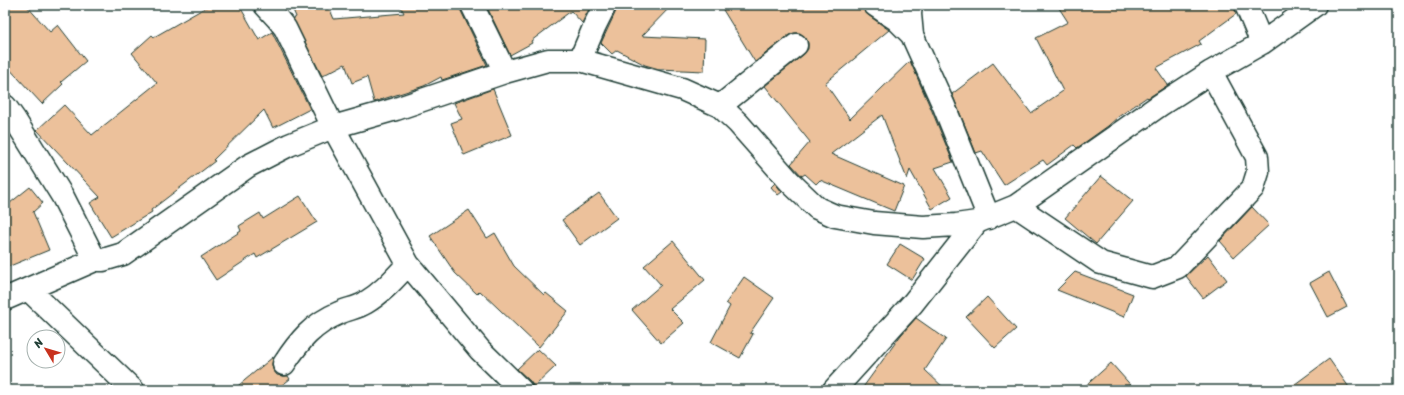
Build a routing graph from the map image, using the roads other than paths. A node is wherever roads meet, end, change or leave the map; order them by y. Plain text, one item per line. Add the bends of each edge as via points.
1 (265, 5) edge
2 (472, 5) edge
3 (605, 5) edge
4 (875, 5) edge
5 (911, 5) edge
6 (1246, 5) edge
7 (1315, 5) edge
8 (912, 35) junction
9 (1262, 43) junction
10 (796, 45) dead end
11 (580, 60) junction
12 (505, 72) junction
13 (1211, 72) junction
14 (5, 106) edge
15 (720, 106) junction
16 (333, 127) junction
17 (1016, 206) junction
18 (983, 220) junction
19 (95, 260) junction
20 (408, 264) junction
21 (28, 289) junction
22 (5, 299) edge
23 (284, 364) dead end
24 (133, 390) edge
25 (521, 390) edge
26 (834, 390) edge

1 - 16 street via 285,28
2 - 12 street
3 - 11 street
4 - 8 street via 896,19
5 - 8 street
6 - 9 street
7 - 9 street
8 - 18 street via 944,106
9 - 13 street
10 - 15 street
11 - 12 street via 548,60
11 - 15 street via 682,89
12 - 16 street via 396,109
13 - 17 street
13 - 17 street via 1257,157 1258,172 1253,188 1178,267 1152,277 1101,263
14 - 19 street via 63,197
15 - 18 street via 817,208 835,216 874,223 922,227
16 - 19 street via 289,144 248,166 123,254
16 - 20 street
17 - 18 street
18 - 26 street via 913,303
19 - 21 street
20 - 23 street via 385,289 364,304 338,313 310,331
20 - 25 street via 480,350
21 - 22 street
21 - 24 street

